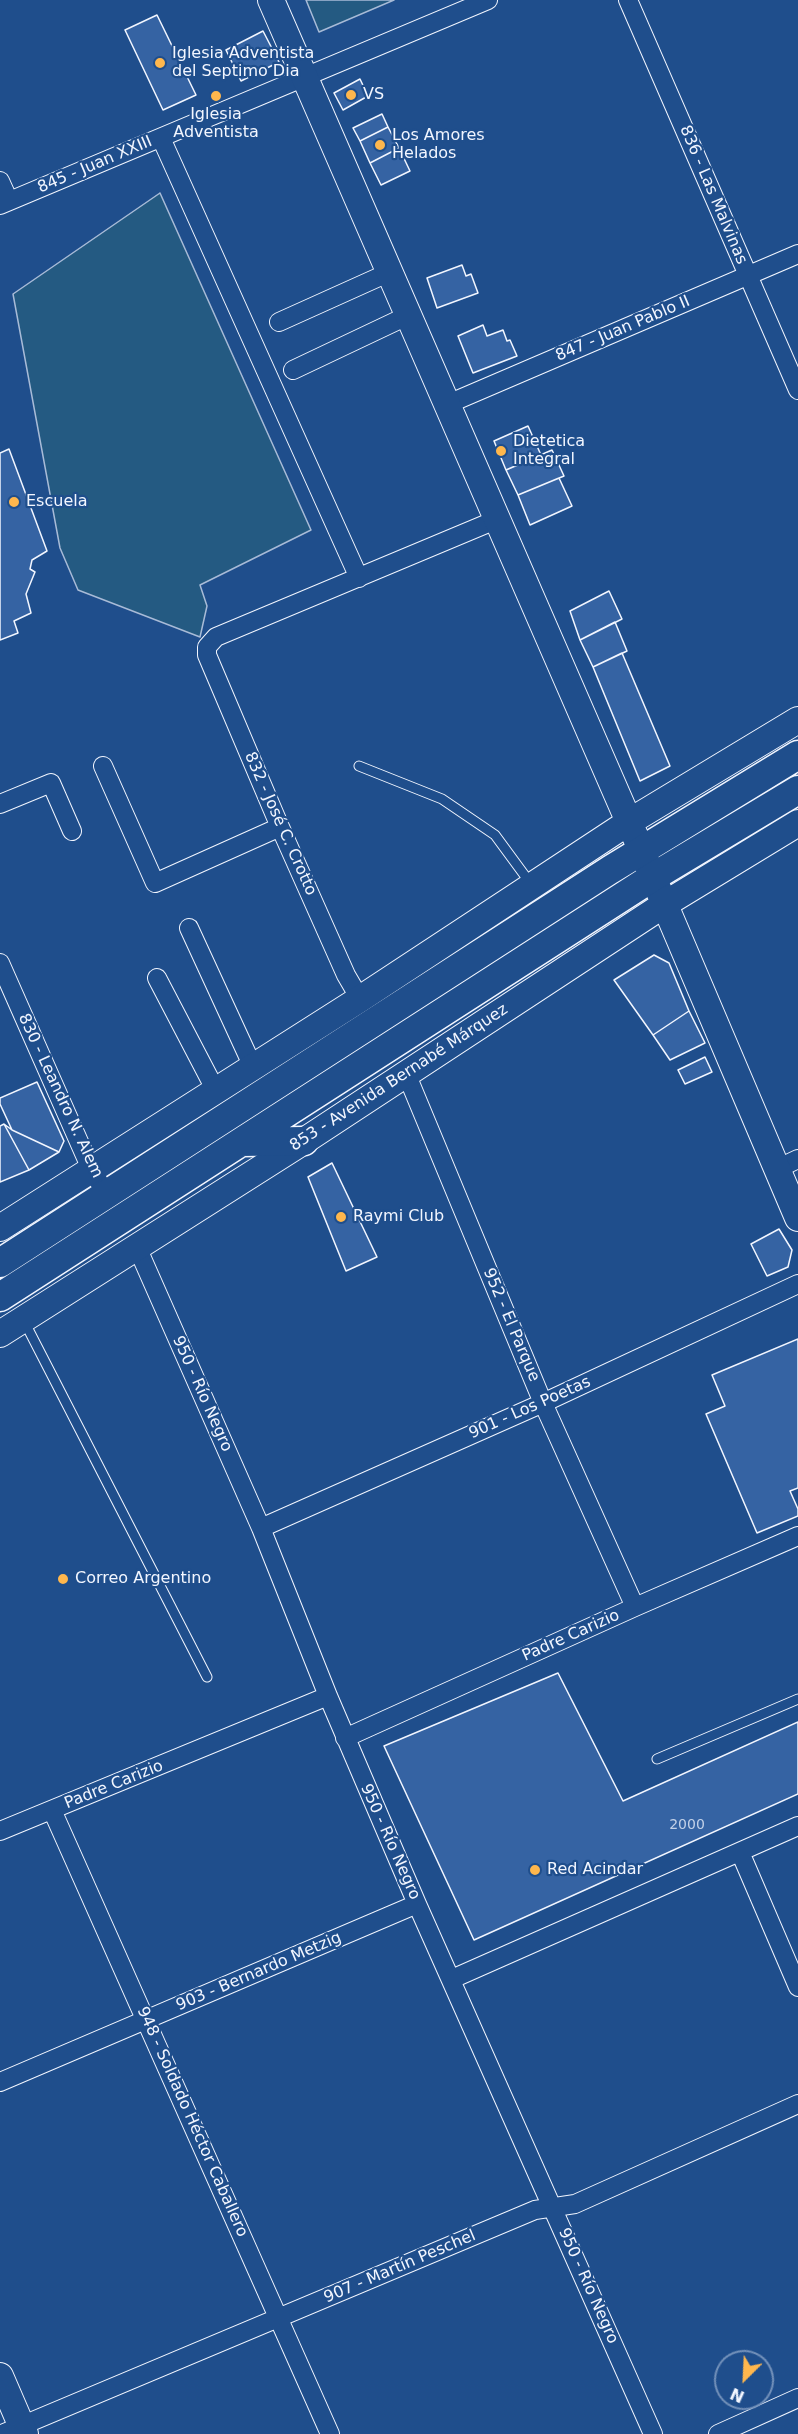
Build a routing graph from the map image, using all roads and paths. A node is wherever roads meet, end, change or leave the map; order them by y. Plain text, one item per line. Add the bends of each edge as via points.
1 (271, 0) edge
2 (488, 0) edge
3 (628, 0) edge
4 (305, 77) junction
5 (161, 138) junction
6 (0, 181) edge
7 (4, 203) edge
8 (798, 254) edge
9 (390, 272) junction
10 (747, 276) junction
11 (409, 315) junction
12 (279, 322) dead end
13 (293, 370) dead end
14 (798, 390) edge
15 (448, 404) junction
16 (498, 519) junction
17 (358, 578) junction
18 (798, 720) edge
19 (798, 755) edge
20 (103, 766) dead end
21 (359, 766) dead end
22 (798, 790) edge
23 (0, 804) edge
24 (629, 822) junction
25 (798, 823) edge
26 (280, 826) junction
27 (72, 831) dead end
28 (642, 850) junction
29 (653, 877) junction
30 (532, 885) junction
31 (664, 904) junction
32 (189, 927) dead end
33 (0, 963) edge
34 (157, 978) dead end
35 (360, 999) junction
36 (253, 1067) junction
37 (406, 1073) junction
38 (216, 1091) junction
39 (304, 1141) junction
40 (241, 1142) junction
41 (787, 1164) edge
42 (91, 1169) junction
43 (108, 1195) junction
44 (798, 1218) edge
45 (0, 1228) edge
46 (137, 1247) junction
47 (0, 1263) edge
48 (798, 1284) edge
49 (0, 1297) edge
50 (23, 1319) junction
51 (0, 1334) edge
52 (543, 1403) junction
53 (261, 1528) junction
54 (798, 1536) edge
55 (635, 1607) junction
56 (207, 1677) dead end
57 (328, 1696) junction
58 (798, 1699) edge
59 (345, 1738) junction
60 (657, 1759) dead end
61 (52, 1810) junction
62 (798, 1826) edge
63 (0, 1831) edge
64 (740, 1852) junction
65 (417, 1904) junction
66 (452, 1979) junction
67 (798, 1987) edge
68 (147, 2021) junction
69 (0, 2082) edge
70 (798, 2104) edge
71 (554, 2208) junction
72 (279, 2318) junction
73 (0, 2376) edge
74 (798, 2398) edge
75 (16, 2431) edge
76 (330, 2434) edge
77 (652, 2434) edge
78 (718, 2434) edge

1 - 4 street
2 - 4 street, 845 - Juan XXIII
3 - 10 street, 836 - Las Malvinas
4 - 5 street, 845 - Juan XXIII
4 - 9 street
5 - 7 street, 845 - Juan XXIII
5 - 17 street
6 - 7 street
8 - 10 street, 847 - Juan Pablo II
9 - 11 street
9 - 12 street
10 - 14 street, 836 - Las Malvinas
10 - 15 street, 847 - Juan Pablo II
11 - 13 street
11 - 15 street
15 - 16 street
16 - 17 street
16 - 24 street
17 - 26 street, 832 - José C. Crotto via 216,637 207,647 207,655
18 - 24 street
19 - 28 main road
20 - 26 street via 154,883
21 - 30 lane via 442,799 495,835
22 - 29 main road, 853 - Avenida Bernabé Márquez
23 - 27 street via 51,783
24 - 28 street
24 - 30 street
25 - 31 street, 853 - Avenida Bernabé Márquez
26 - 35 street, 832 - José C. Crotto
28 - 29 street
28 - 43 main road
29 - 31 street
29 - 40 main road, 853 - Avenida Bernabé Márquez
30 - 35 street
31 - 37 street, 853 - Avenida Bernabé Márquez
31 - 41 street
32 - 36 street
33 - 42 street, 830 - Leandro N. Alem
34 - 38 street
35 - 36 street
36 - 38 street
37 - 39 street, 853 - Avenida Bernabé Márquez
37 - 52 street, 952 - El Parque
38 - 42 street
39 - 40 main road
39 - 46 street, 853 - Avenida Bernabé Márquez
40 - 49 main road, 853 - Avenida Bernabé Márquez
41 - 44 street
42 - 43 street, 830 - Leandro N. Alem
42 - 45 street
43 - 47 main road
46 - 50 street, 853 - Avenida Bernabé Márquez
46 - 53 street, 950 - Río Negro
48 - 52 street, 901 - Los Poetas
50 - 51 street, 853 - Avenida Bernabé Márquez
50 - 56 lane
52 - 53 street, 901 - Los Poetas
52 - 55 street, 952 - El Parque
53 - 57 street, 950 - Río Negro
54 - 55 street, Padre Carizio
55 - 59 street, Padre Carizio
57 - 59 street, 950 - Río Negro
57 - 61 street, Padre Carizio
58 - 60 lane
59 - 65 street, 950 - Río Negro
61 - 63 street, Padre Carizio
61 - 68 street, 948 - Soldado Héctor Caballero
62 - 64 street
64 - 66 street
64 - 67 street
65 - 66 street, 950 - Río Negro
65 - 68 street, 903 - Bernardo Metzig
66 - 71 street, 950 - Río Negro
68 - 69 street, 903 - Bernardo Metzig
68 - 72 street, 948 - Soldado Héctor Caballero
70 - 71 street, 907 - Martín Peschel via 575,2204
71 - 72 street, 907 - Martín Peschel via 535,2210
71 - 77 street, 950 - Río Negro
72 - 75 street, 907 - Martín Peschel
72 - 76 street, 948 - Soldado Héctor Caballero
73 - 75 street
74 - 78 street

